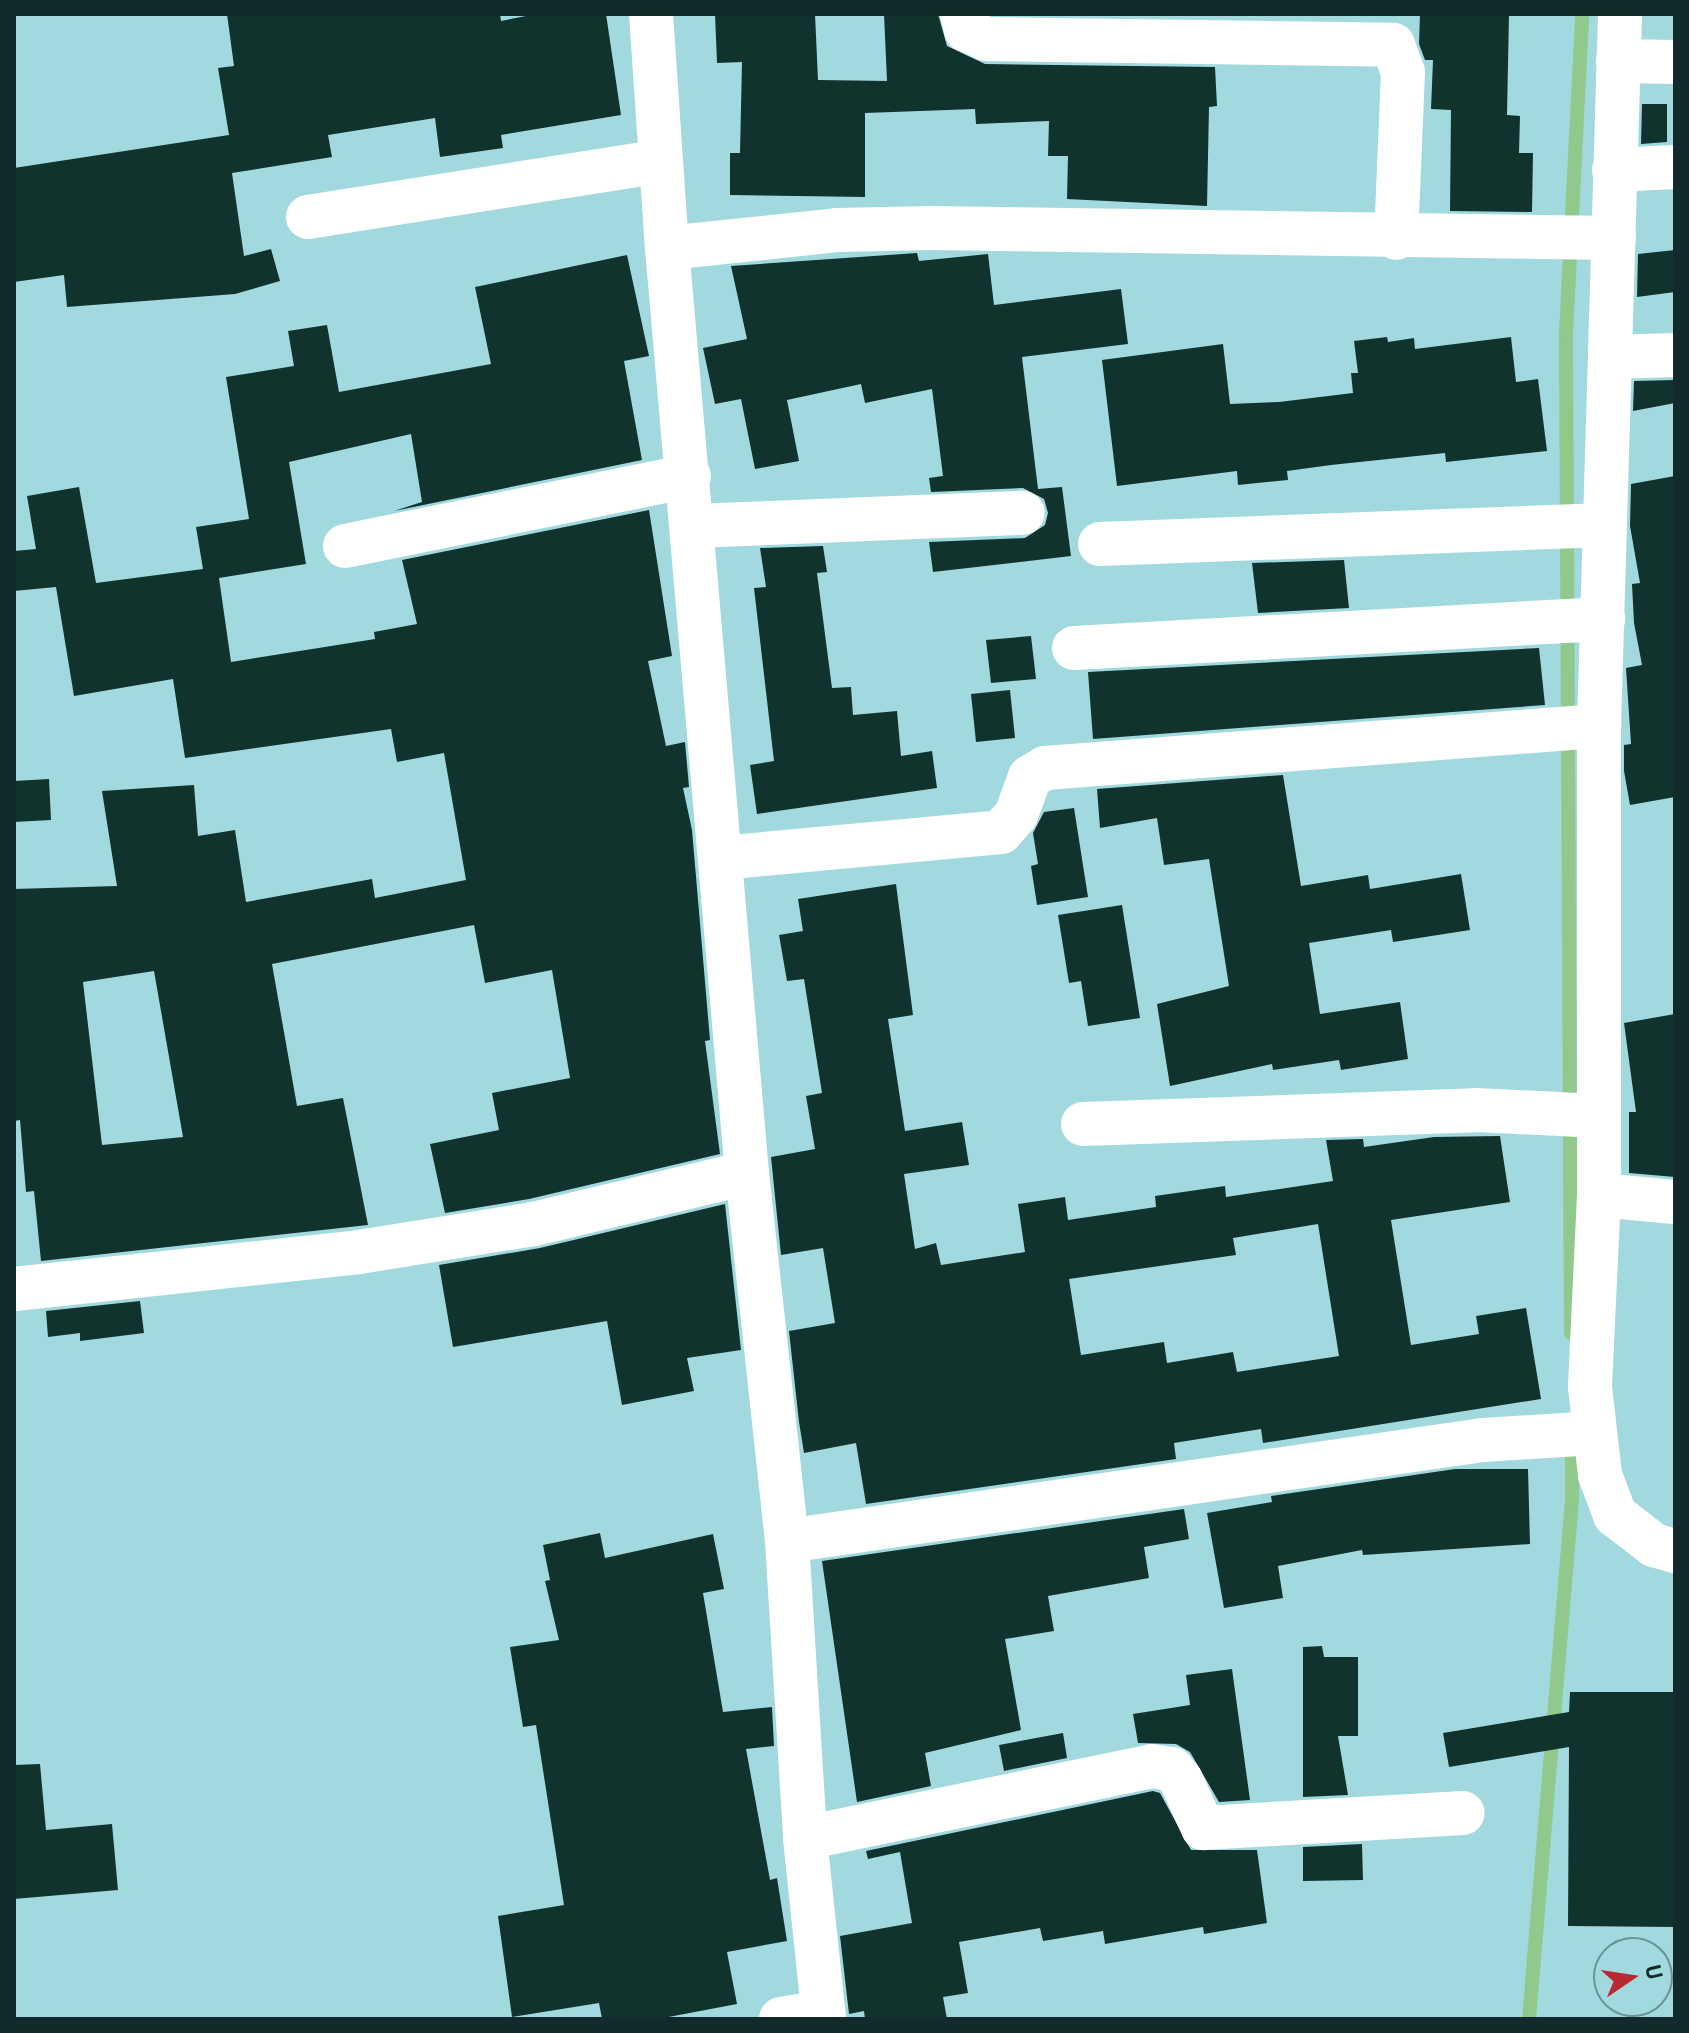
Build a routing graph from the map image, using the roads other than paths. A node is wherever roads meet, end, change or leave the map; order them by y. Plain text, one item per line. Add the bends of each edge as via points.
1 (651, 14) edge
2 (962, 14) edge
3 (1620, 14) edge
4 (1618, 61) junction
5 (1675, 62) edge
6 (661, 161) junction
7 (1675, 167) edge
8 (1614, 170) junction
9 (308, 217) dead end
10 (1396, 238) junction
11 (1586, 239) junction
12 (667, 248) junction
13 (1675, 355) edge
14 (1611, 357) junction
15 (689, 476) junction
16 (1023, 513) dead end
17 (1592, 525) junction
18 (694, 526) junction
19 (1100, 544) dead end
20 (345, 546) dead end
21 (1588, 619) junction
22 (1074, 648) dead end
23 (1570, 728) junction
24 (721, 858) junction
25 (1599, 1116) junction
26 (1083, 1124) dead end
27 (747, 1173) junction
28 (1599, 1195) junction
29 (1675, 1202) edge
30 (14, 1289) edge
31 (1576, 1434) junction
32 (787, 1541) junction
33 (1675, 1551) edge
34 (1463, 1813) dead end
35 (805, 1838) junction
36 (824, 2015) edge
37 (781, 2019) edge

1 - 6 street
2 - 10 street via 966,30 986,39 1393,45 1403,72
3 - 4 street
4 - 5 street
4 - 8 street
6 - 9 street
6 - 12 street
7 - 8 street
8 - 11 street
10 - 11 street
10 - 12 street via 931,228 837,230
11 - 14 street
12 - 15 street
13 - 14 street
14 - 17 street
15 - 18 street
15 - 20 street
16 - 18 street
17 - 19 street
17 - 21 street
18 - 24 street
21 - 22 street
21 - 23 street
23 - 24 street via 1045,768 1030,777 1016,815 1001,832
23 - 25 street
24 - 27 street
25 - 26 street via 1476,1110
25 - 28 street
27 - 30 street via 534,1224 359,1252
27 - 32 street
28 - 29 street
28 - 31 street via 1590,1387
31 - 32 street via 1483,1440
31 - 33 street via 1615,1515 1654,1545
32 - 35 street
34 - 35 street via 1203,1828 1172,1769 1152,1766
35 - 36 street
36 - 37 street

